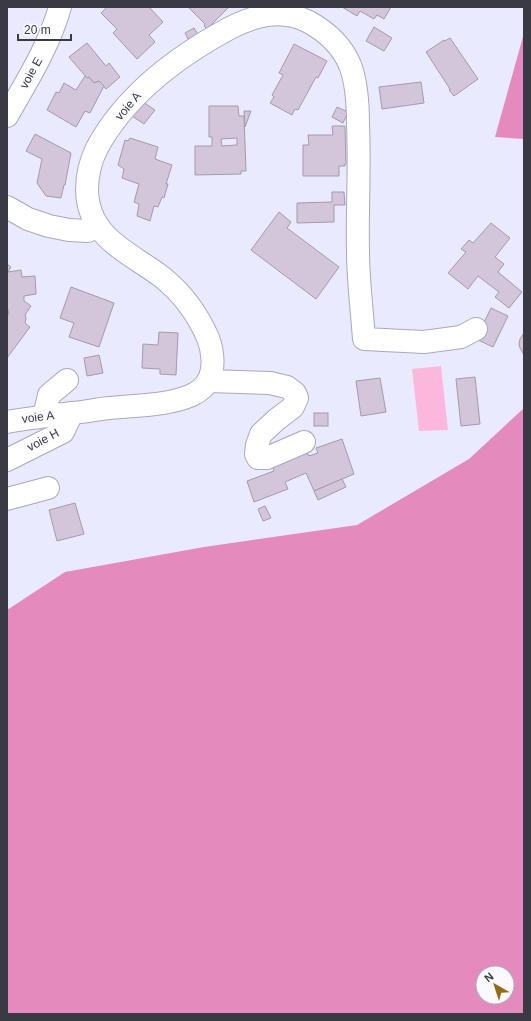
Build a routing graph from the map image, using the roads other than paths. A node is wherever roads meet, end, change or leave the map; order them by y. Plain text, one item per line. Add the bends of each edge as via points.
1 (60, 7) edge
2 (7, 116) edge
3 (7, 207) edge
4 (97, 225) junction
5 (476, 329) dead end
6 (67, 380) dead end
7 (208, 381) junction
8 (72, 413) junction
9 (44, 416) junction
10 (7, 422) edge
11 (304, 442) dead end
12 (7, 460) edge
13 (48, 488) dead end
14 (7, 499) edge

1 - 2 street, voie E via 44,48
3 - 4 street via 28,219 69,230 88,231
4 - 5 street, voie A via 90,213 88,198 87,183 92,161 110,127 147,84 217,35 247,19 271,14 305,20 327,35 345,54 355,83 359,146 358,253 364,339 424,342 461,336
4 - 7 street, voie A via 117,246 179,293 192,310 210,343 212,370
6 - 9 street via 49,395
7 - 8 street, voie A via 193,395 178,399
7 - 11 street via 270,384 288,388 295,393 297,398 293,407 262,434 257,445 258,458 267,458
8 - 9 street, voie A
8 - 12 street, voie H via 63,432
9 - 10 street, voie A
13 - 14 street

